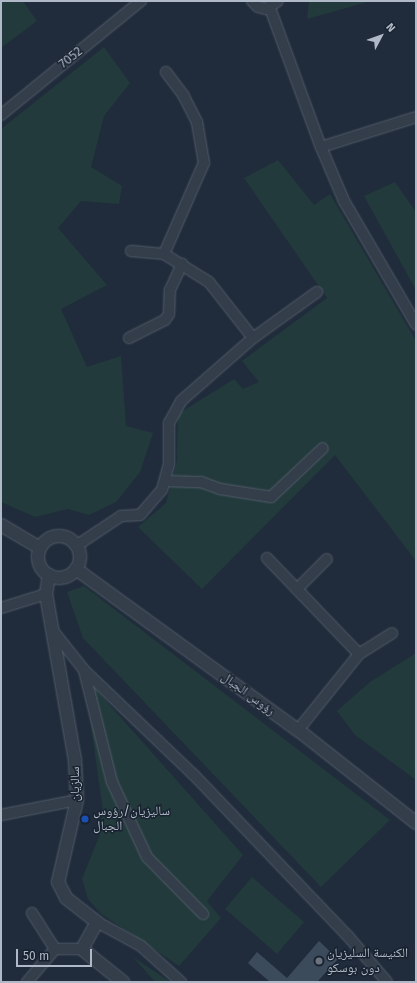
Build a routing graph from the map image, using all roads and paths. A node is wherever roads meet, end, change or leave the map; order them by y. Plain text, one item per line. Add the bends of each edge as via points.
1 (141, 1) edge
2 (252, 1) edge
3 (274, 4) edge
4 (166, 72) dead end
5 (1, 115) edge
6 (416, 117) edge
7 (321, 148) junction
8 (131, 250) dead end
9 (164, 254) junction
10 (182, 264) junction
11 (318, 292) dead end
12 (416, 324) edge
13 (129, 338) dead end
14 (253, 338) junction
15 (323, 448) dead end
16 (164, 481) junction
17 (1, 525) edge
18 (76, 546) junction
19 (40, 548) junction
20 (267, 558) dead end
21 (327, 559) dead end
22 (76, 569) junction
23 (49, 575) junction
24 (297, 589) junction
25 (46, 594) junction
26 (1, 608) edge
27 (54, 632) junction
28 (392, 633) dead end
29 (360, 654) junction
30 (84, 670) junction
31 (298, 730) junction
32 (77, 800) junction
33 (1, 815) edge
34 (416, 823) edge
35 (32, 913) dead end
36 (203, 914) dead end
37 (97, 922) junction
38 (55, 949) junction
39 (82, 949) junction
40 (27, 982) edge
41 (123, 982) edge
42 (181, 982) edge
43 (387, 982) edge

1 - 5 street, 7052
2 - 3 street via 258,7
3 - 7 street
4 - 9 street via 184,96 197,122 204,163
6 - 7 street
7 - 12 street via 344,201
8 - 9 street
9 - 10 street
10 - 13 street via 170,290 169,314 165,320
10 - 14 street via 210,282
11 - 14 street
14 - 16 street via 181,401 169,424 169,464
15 - 16 street via 271,497 220,489 201,482
16 - 18 street via 162,490 140,515 122,516
17 - 19 street
18 - 19 street via 71,540 57,536 44,542
18 - 22 street via 80,558
19 - 23 street via 39,564
20 - 24 street
21 - 24 street
22 - 23 street via 63,577
22 - 31 street, رؤوس الجبال
23 - 25 street
24 - 29 street
25 - 26 street
25 - 27 street, سالزيان
27 - 30 street
27 - 32 street, سالزيان via 75,760
28 - 29 street
29 - 31 street
30 - 36 street via 112,782 147,857
30 - 43 street via 193,774 348,936
31 - 34 street, رؤوس الجبال
32 - 33 street
32 - 37 street, سالزيان via 58,882 66,898
35 - 38 street
37 - 39 street
37 - 42 street via 141,946
38 - 39 street
38 - 40 street
39 - 41 street

